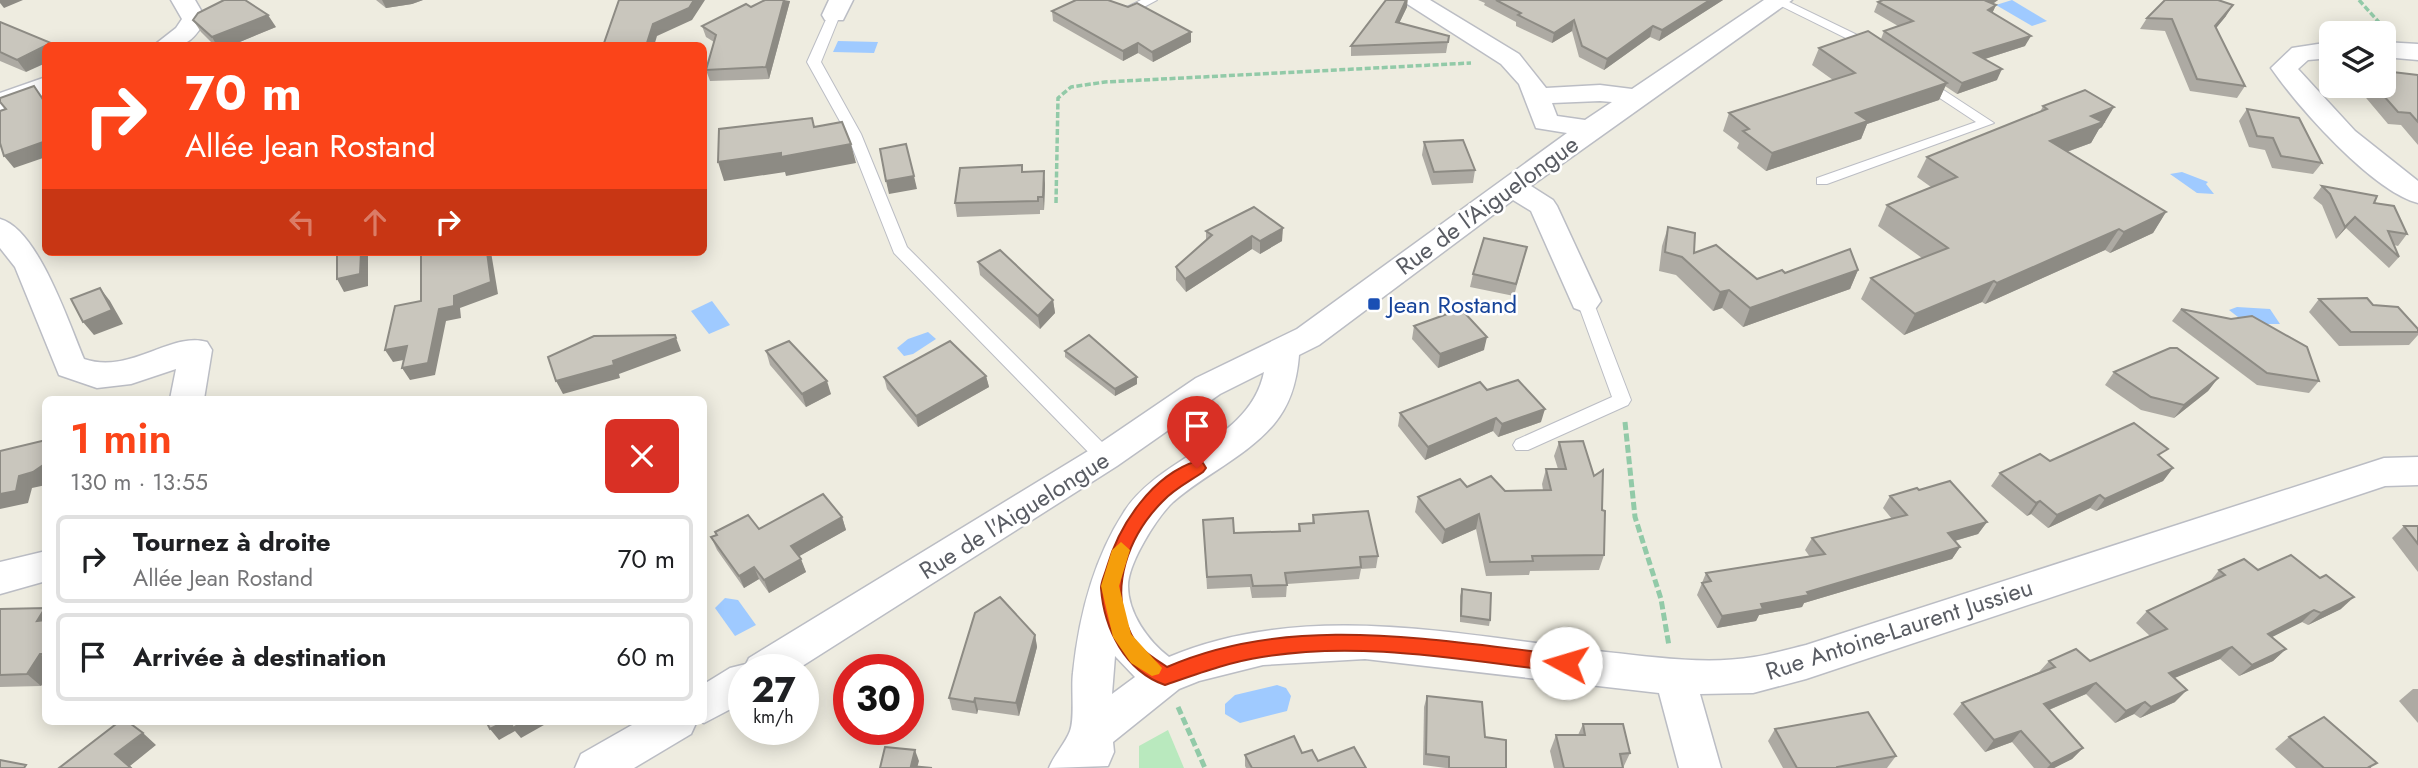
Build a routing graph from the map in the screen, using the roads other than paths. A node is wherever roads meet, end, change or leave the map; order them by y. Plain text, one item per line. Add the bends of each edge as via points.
1 (183, 0) edge
2 (1152, 0) edge
3 (1413, 0) edge
4 (1778, 0) edge
5 (1112, 6) edge
6 (838, 7) edge
7 (172, 42) edge
8 (2319, 51) edge
9 (2396, 51) edge
10 (2418, 52) edge
11 (1885, 54) edge
12 (1907, 69) edge
13 (42, 86) edge
14 (1582, 94) junction
15 (1536, 96) junction
16 (1637, 97) junction
17 (0, 102) edge
18 (1546, 122) junction
19 (1598, 124) junction
20 (1558, 152) junction
21 (1822, 181) dead end
22 (1511, 186) junction
23 (2418, 194) edge
24 (0, 228) edge
25 (1585, 301) joint
26 (1283, 350) junction
27 (1235, 373) junction
28 (187, 396) edge
29 (1521, 445) dead end
30 (1217, 454) junction
31 (1105, 457) junction
32 (2418, 471) edge
33 (42, 567) edge
34 (0, 578) edge
35 (1110, 586) junction
36 (789, 654) edge
37 (1165, 677) junction
38 (1675, 677) junction
39 (728, 691) edge
40 (707, 703) edge
41 (669, 725) edge
42 (1085, 757) edge
43 (596, 768) edge
44 (1700, 768) edge

1 - 7 street via 194,19 187,33
2 - 5 lane via 1129,11
3 - 15 street via 1510,59 1531,82
4 - 11 lane
4 - 16 street, Rue de l'Aiguelongue
6 - 31 lane via 814,62 854,134 900,249
8 - 23 street via 2301,53 2284,68 2298,90
9 - 10 street
12 - 21 lane via 1987,123
13 - 17 street
14 - 15 street
14 - 16 street
14 - 19 street via 1602,108
15 - 18 street
16 - 19 street, Rue de l'Aiguelongue
18 - 19 street
18 - 20 street
19 - 20 street, Rue de l'Aiguelongue
20 - 22 street, Rue de l'Aiguelongue
22 - 25 street via 1543,206
22 - 26 street, Rue de l'Aiguelongue via 1308,337
24 - 28 street via 29,264 71,367 97,376 131,372 195,350
25 - 29 lane via 1622,400
26 - 27 street, Rue de l'Aiguelongue
26 - 30 street via 1268,408
27 - 30 street via 1241,401
27 - 31 street, Rue de l'Aiguelongue via 1208,386
30 - 35 street via 1158,494 1136,521 1122,545
31 - 36 street, Rue de l'Aiguelongue
32 - 38 street, Rue Antoine-Laurent Jussieu via 2384,472 1806,662 1753,675
33 - 34 street
35 - 37 street via 1122,637 1137,657
35 - 42 street via 1095,645
37 - 38 street, Rue Antoine-Laurent Jussieu via 1193,665 1263,648 1366,642
37 - 42 street, Rue Antoine-Laurent Jussieu
38 - 44 street
39 - 40 street
41 - 43 street

